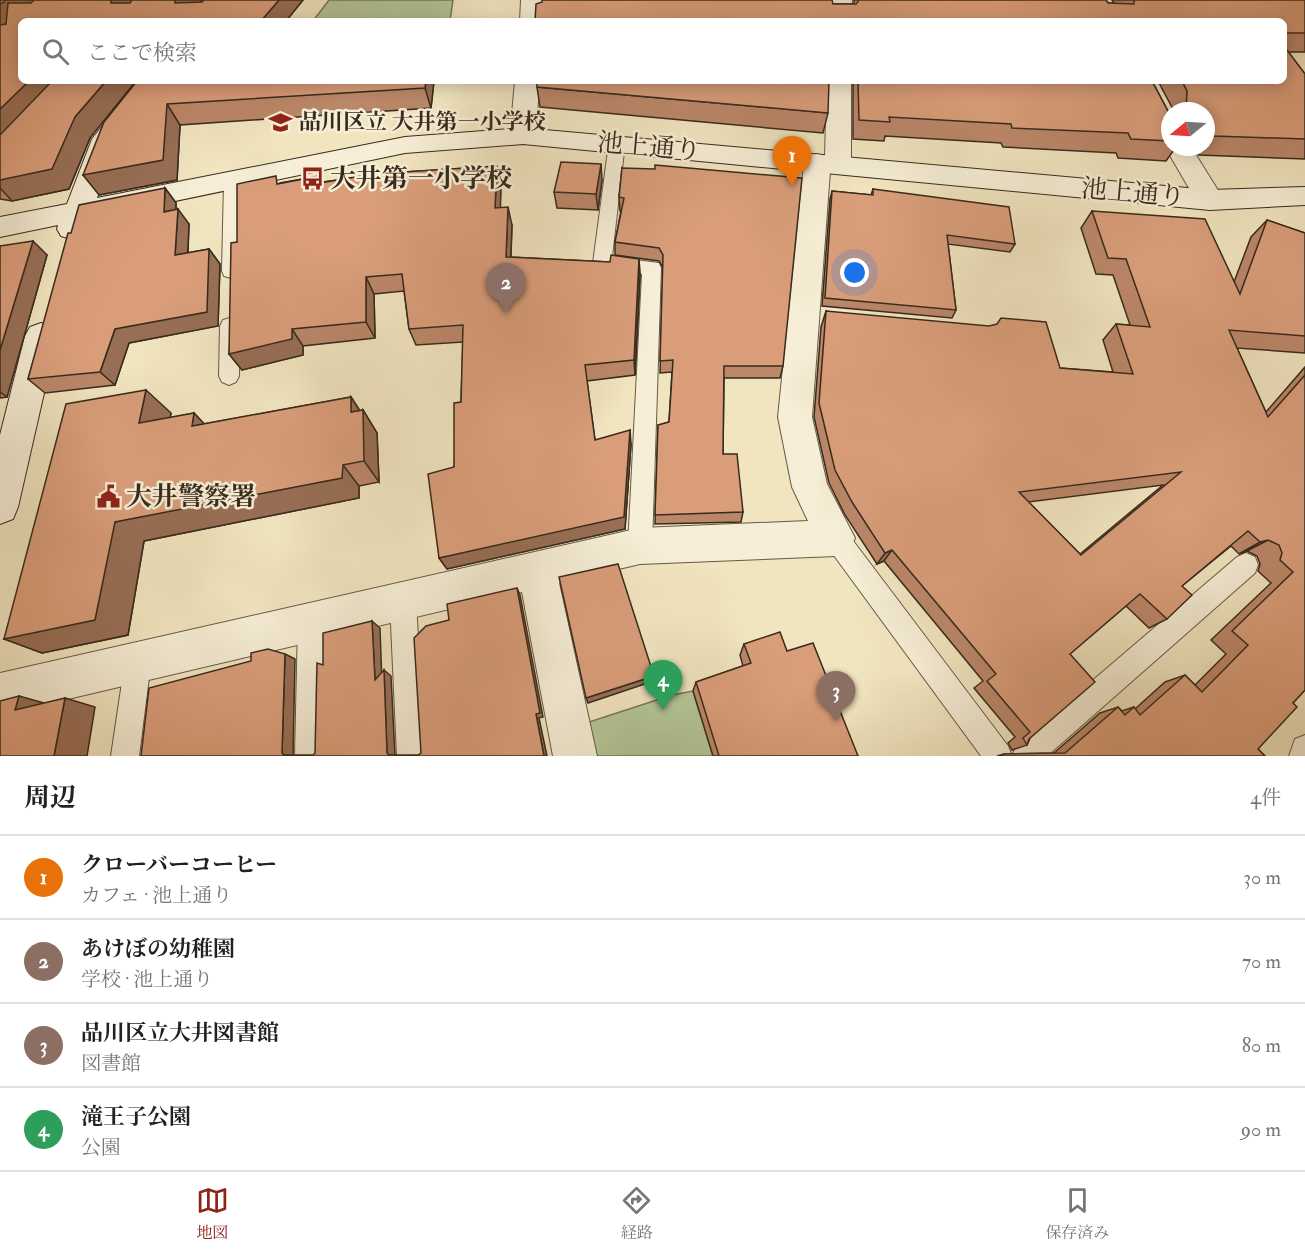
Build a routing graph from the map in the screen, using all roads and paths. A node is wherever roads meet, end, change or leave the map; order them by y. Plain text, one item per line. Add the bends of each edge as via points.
1 (532, 0) edge
2 (531, 18) edge
3 (149, 84) edge
4 (527, 84) edge
5 (839, 84) edge
6 (523, 136) junction
7 (617, 143) junction
8 (1183, 156) edge
9 (828, 164) junction
10 (233, 181) junction
11 (1305, 196) edge
12 (1210, 200) junction
13 (76, 212) junction
14 (0, 227) edge
15 (63, 257) edge
16 (231, 286) edge
17 (230, 309) edge
18 (48, 310) edge
19 (229, 376) dead end
20 (7, 449) edge
21 (0, 507) edge
22 (836, 538) junction
23 (640, 546) junction
24 (1246, 565) dead end
25 (537, 570) junction
26 (404, 602) junction
27 (311, 623) junction
28 (138, 662) junction
29 (0, 694) edge
30 (1305, 749) edge
31 (125, 756) edge
32 (309, 756) edge
33 (411, 756) edge
34 (575, 756) edge
35 (998, 756) edge
36 (1026, 756) edge
37 (1303, 756) edge

1 - 2 street
3 - 13 street via 105,139
4 - 6 street
5 - 9 street
6 - 7 street, 池上通り
6 - 10 street, 池上通り via 405,145
7 - 9 street, 池上通り
7 - 23 lane via 602,264 652,268
8 - 12 street
9 - 12 street, 池上通り
9 - 22 street via 816,316 795,417 810,487
10 - 13 street, 池上通り
10 - 16 lane
11 - 12 street, 池上通り
13 - 14 street, 池上通り
13 - 15 street
17 - 19 lane
18 - 20 street
20 - 21 street
22 - 23 street
22 - 35 lane
23 - 25 street
24 - 36 lane
25 - 26 street
25 - 34 street
26 - 27 street
26 - 33 lane
27 - 28 street
27 - 32 lane
28 - 29 street
28 - 31 lane
30 - 37 lane

